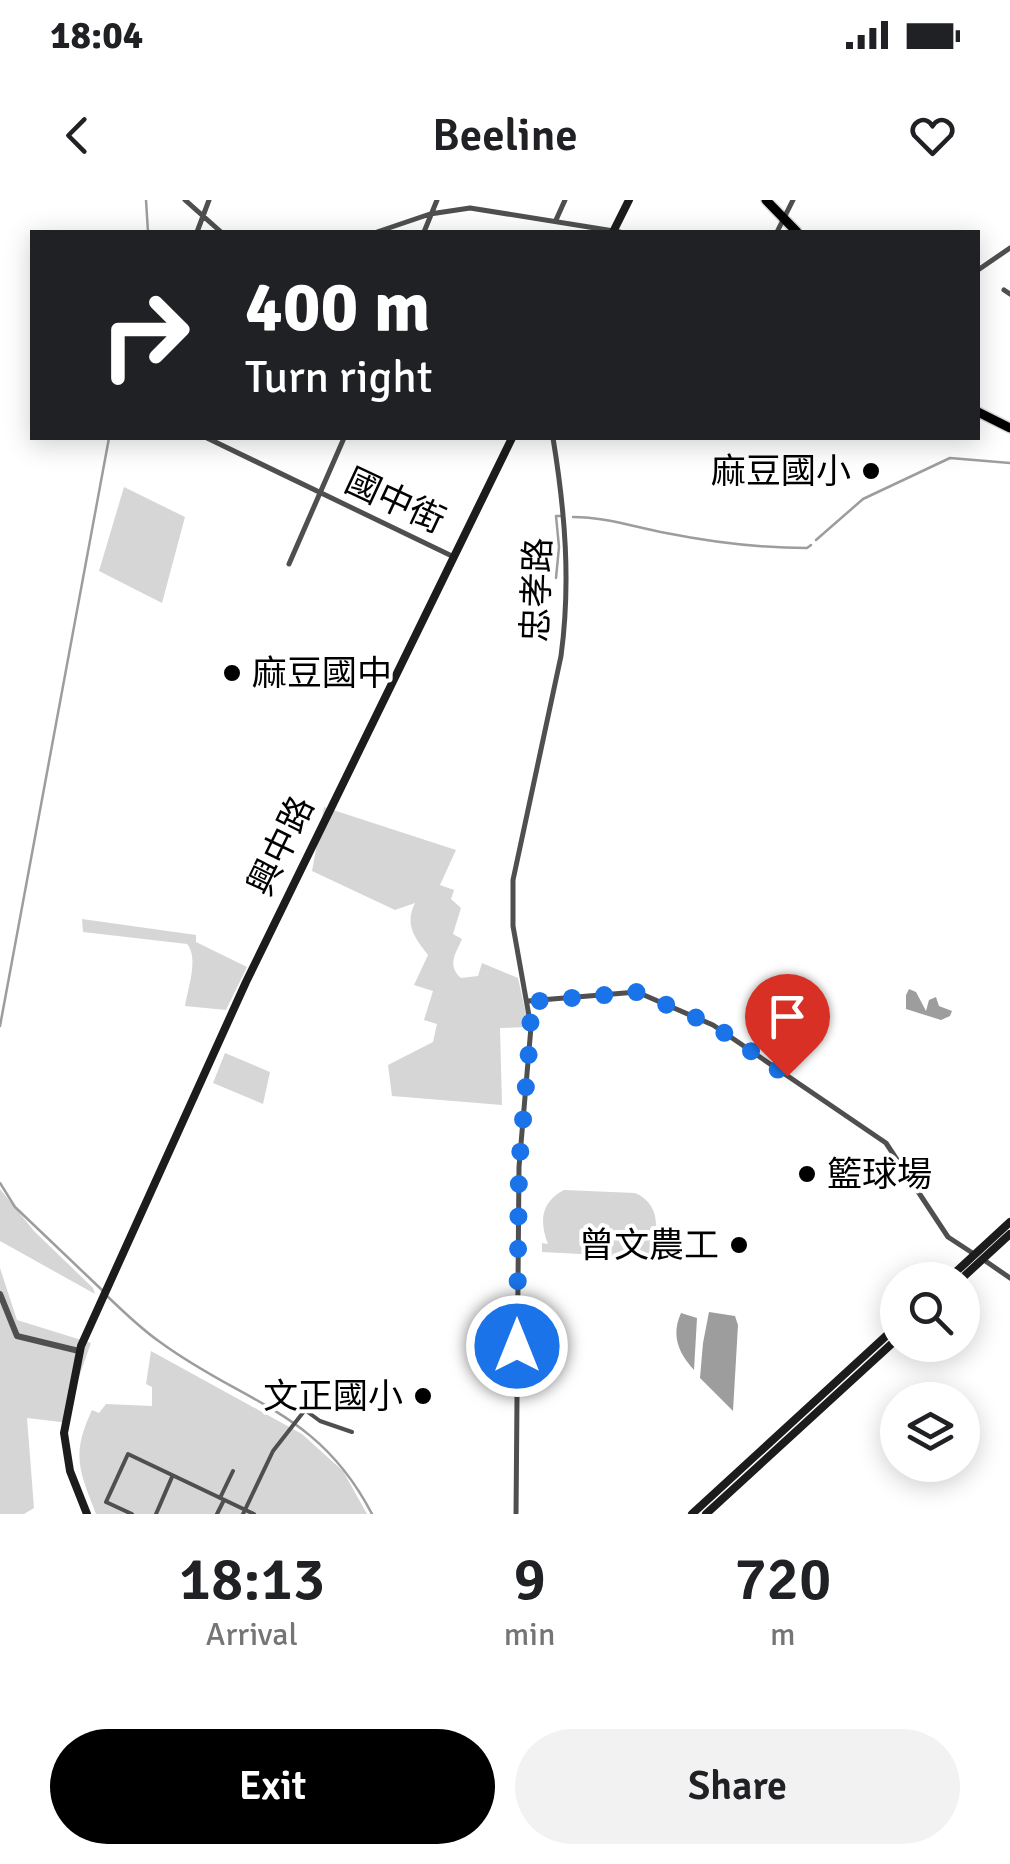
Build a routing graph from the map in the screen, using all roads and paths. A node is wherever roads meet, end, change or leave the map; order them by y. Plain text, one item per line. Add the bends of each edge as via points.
1 (185, 200) edge
2 (209, 200) edge
3 (438, 200) edge
4 (565, 200) edge
5 (629, 200) edge
6 (766, 200) edge
7 (792, 200) edge
8 (430, 214) junction
9 (203, 216) junction
10 (784, 217) junction
11 (556, 220) junction
12 (198, 230) edge
13 (219, 230) edge
14 (382, 230) edge
15 (425, 230) edge
16 (606, 230) edge
17 (617, 230) edge
18 (778, 230) edge
19 (794, 230) edge
20 (1010, 248) edge
21 (980, 269) edge
22 (980, 413) edge
23 (1010, 428) edge
24 (211, 440) edge
25 (343, 440) edge
26 (511, 440) edge
27 (555, 440) edge
28 (320, 493) junction
29 (454, 557) junction
30 (289, 564) dead end
31 (528, 1002) junction
32 (1010, 1222) edge
33 (1010, 1234) edge
34 (978, 1256) junction
35 (970, 1262) edge
36 (974, 1262) edge
37 (1010, 1278) edge
38 (0, 1294) edge
39 (880, 1342) edge
40 (79, 1352) junction
41 (880, 1354) edge
42 (352, 1432) dead end
43 (232, 1471) dead end
44 (173, 1476) junction
45 (222, 1499) junction
46 (119, 1511) edge
47 (244, 1512) edge
48 (86, 1514) edge
49 (132, 1514) edge
50 (156, 1514) edge
51 (217, 1514) edge
52 (254, 1514) edge
53 (516, 1514) edge
54 (692, 1514) edge
55 (706, 1514) edge

1 - 9 street
2 - 9 street
3 - 8 street
4 - 11 street
5 - 17 main road
6 - 10 main road
7 - 10 street
8 - 11 street via 470,208
8 - 14 street
8 - 15 street
9 - 12 street
9 - 13 street
10 - 18 street
10 - 19 main road
11 - 16 street
20 - 21 street
22 - 23 main road
24 - 28 street, 國中街
25 - 28 street
26 - 29 main road, 興中路
27 - 31 street, 忠孝路 via 567,590 561,656 512,880
28 - 29 street, 國中街
28 - 30 street
29 - 40 main road, 興中路 via 262,948
31 - 34 street via 637,992 713,1025 886,1143 948,1237
31 - 53 street, 忠孝路 via 517,1244
32 - 34 main road
33 - 34 main road
34 - 35 main road
34 - 36 main road
34 - 37 street
38 - 40 street via 17,1336
39 - 54 main road
40 - 48 main road, 興中路 via 64,1433
41 - 55 main road
42 - 47 street via 305,1410 285,1432
43 - 45 street
44 - 45 street
44 - 46 street via 128,1454 106,1502
44 - 50 street
45 - 47 street
45 - 51 street
46 - 49 street
47 - 52 street

